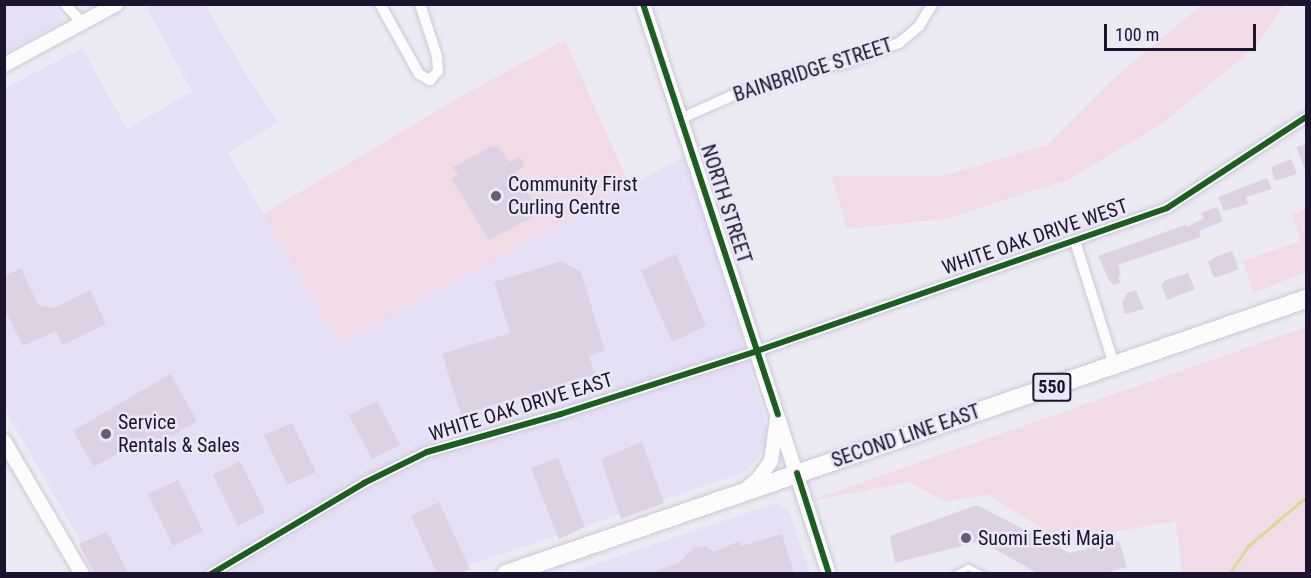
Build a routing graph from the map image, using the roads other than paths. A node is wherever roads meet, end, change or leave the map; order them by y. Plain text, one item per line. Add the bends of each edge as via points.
1 (65, 4) edge
2 (117, 4) edge
3 (380, 4) edge
4 (420, 4) edge
5 (643, 4) edge
6 (933, 4) edge
7 (82, 23) junction
8 (4, 65) edge
9 (1306, 117) edge
10 (680, 119) junction
11 (1075, 241) junction
12 (1306, 299) edge
13 (757, 351) junction
14 (1114, 365) junction
15 (778, 414) junction
16 (4, 441) edge
17 (798, 473) junction
18 (743, 492) junction
19 (515, 572) edge
20 (82, 573) edge
21 (211, 573) edge
22 (829, 573) edge
23 (954, 573) edge
24 (983, 573) edge

1 - 7 street
2 - 7 main road
3 - 4 street via 419,74 430,80 438,71 437,56
5 - 10 main road, NORTH STREET
6 - 10 street, BAINBRIDGE STREET via 920,26 899,43 845,63 738,93
7 - 8 main road
9 - 11 street, WHITE OAK DRIVE WEST via 1167,208
10 - 13 main road, NORTH STREET
11 - 13 street, WHITE OAK DRIVE WEST
11 - 14 street
12 - 14 highway, SECOND LINE EAST / 550
13 - 15 main road, NORTH STREET
13 - 21 street, WHITE OAK DRIVE EAST via 427,452 364,483
14 - 17 highway, SECOND LINE EAST / 550
15 - 17 main road, NORTH STREET
15 - 18 main road via 771,461
16 - 20 main road
17 - 18 highway, SECOND LINE EAST / 550
17 - 22 main road, NORTH STREET
18 - 19 highway, SECOND LINE EAST / 550
23 - 24 lane via 968,567

